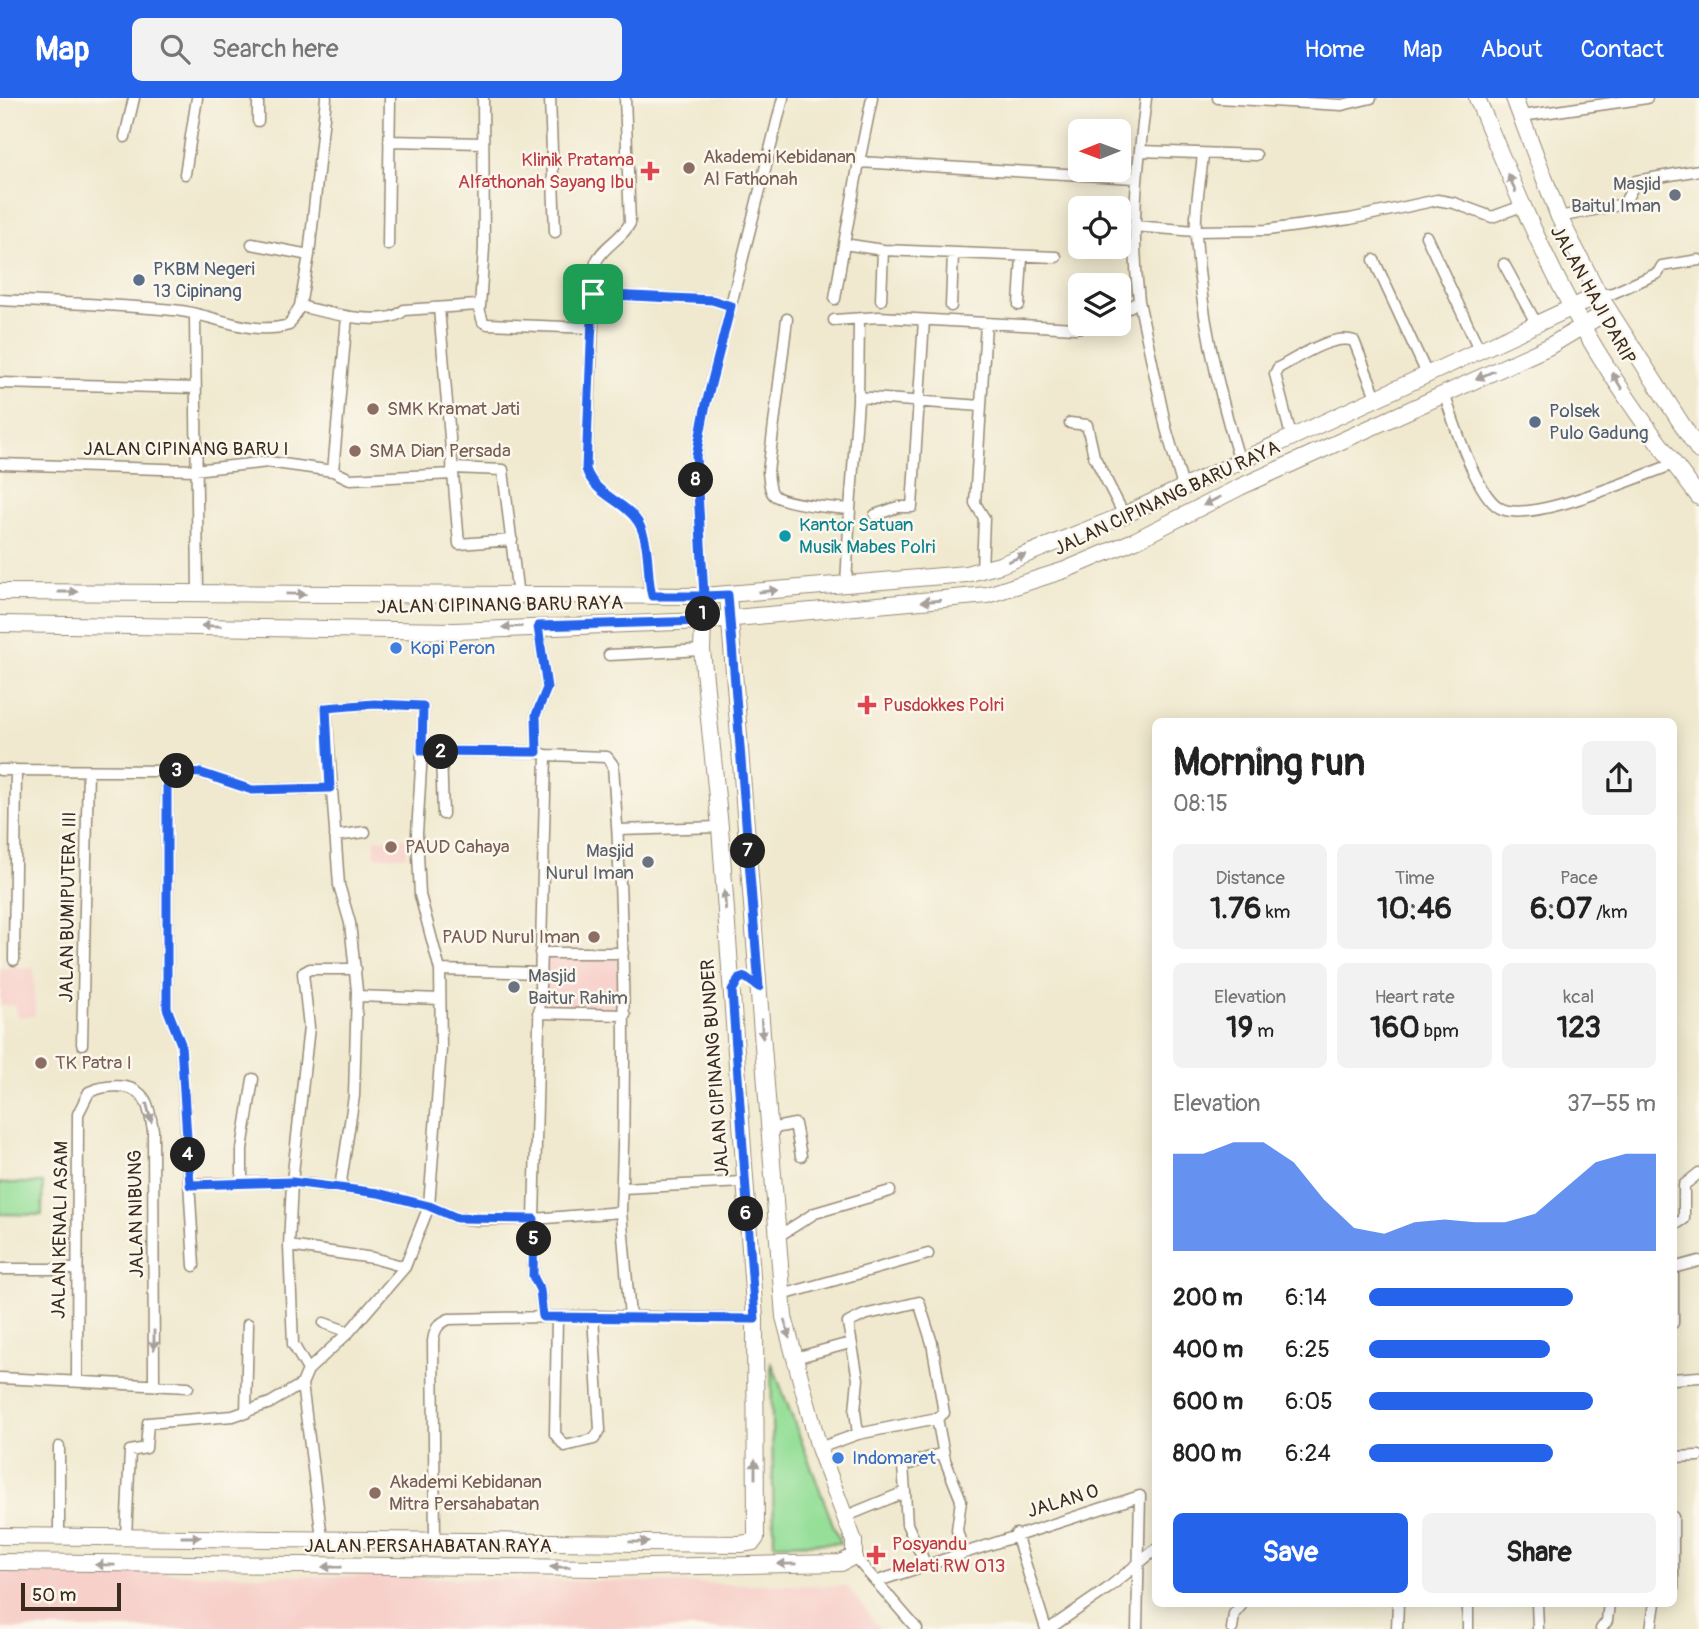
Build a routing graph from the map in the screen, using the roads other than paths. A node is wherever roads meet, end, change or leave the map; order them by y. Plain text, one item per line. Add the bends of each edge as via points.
1 (134, 98) edge
2 (197, 98) edge
3 (258, 98) edge
4 (326, 98) edge
5 (390, 98) edge
6 (482, 98) edge
7 (551, 98) edge
8 (625, 98) edge
9 (783, 98) edge
10 (872, 98) edge
11 (1146, 98) edge
12 (1218, 98) edge
13 (1371, 98) edge
14 (1476, 98) edge
15 (1514, 98) edge
16 (1647, 98) edge
17 (1252, 99) edge
18 (1308, 101) edge
19 (1522, 116) junction
20 (258, 121) dead end
21 (125, 136) dead end
22 (389, 141) junction
23 (483, 143) junction
24 (1140, 151) junction
25 (1203, 154) junction
26 (1256, 155) dead end
27 (859, 162) junction
28 (1699, 170) edge
29 (185, 174) dead end
30 (1135, 178) junction
31 (1522, 206) junction
32 (1559, 217) junction
33 (1134, 226) junction
34 (1195, 231) junction
35 (555, 232) dead end
36 (1426, 236) dead end
37 (252, 244) dead end
38 (844, 244) junction
39 (387, 245) dead end
40 (883, 250) junction
41 (953, 253) junction
42 (309, 255) junction
43 (1022, 257) junction
44 (1056, 257) dead end
45 (1374, 260) dead end
46 (1699, 260) edge
47 (1504, 264) dead end
48 (593, 294) junction
49 (1606, 294) junction
50 (835, 299) dead end
51 (0, 300) edge
52 (881, 300) dead end
53 (1139, 301) junction
54 (1018, 305) dead end
55 (1571, 305) junction
56 (300, 306) junction
57 (480, 306) junction
58 (731, 306) junction
59 (951, 306) dead end
60 (1131, 306) edge
61 (439, 309) junction
62 (1608, 311) junction
63 (195, 316) junction
64 (347, 317) junction
65 (787, 319) dead end
66 (834, 320) dead end
67 (859, 320) junction
68 (924, 320) junction
69 (1536, 323) junction
70 (986, 324) junction
71 (1584, 327) junction
72 (592, 328) junction
73 (1068, 328) edge
74 (1480, 351) junction
75 (1427, 373) junction
76 (0, 383) edge
77 (196, 388) junction
78 (1444, 394) junction
79 (858, 397) junction
80 (1376, 397) junction
81 (919, 401) junction
82 (981, 405) junction
83 (1070, 423) dead end
84 (1291, 436) junction
85 (1256, 451) junction
86 (1699, 451) edge
87 (1234, 462) junction
88 (0, 464) edge
89 (1674, 464) junction
90 (194, 470) junction
91 (333, 471) junction
92 (453, 471) junction
93 (1267, 475) junction
94 (1183, 487) junction
95 (1240, 487) junction
96 (1699, 497) edge
97 (850, 509) junction
98 (875, 514) dead end
99 (1125, 515) junction
100 (512, 540) junction
101 (982, 571) junction
102 (846, 585) junction
103 (0, 592) edge
104 (198, 592) junction
105 (728, 595) junction
106 (652, 596) junction
107 (704, 596) junction
108 (518, 597) junction
109 (729, 618) junction
110 (702, 621) junction
111 (0, 624) edge
112 (538, 626) junction
113 (702, 650) junction
114 (609, 655) dead end
115 (422, 751) junction
116 (441, 752) junction
117 (541, 753) junction
118 (0, 770) edge
119 (16, 770) junction
120 (88, 771) junction
121 (167, 771) junction
122 (330, 788) junction
123 (443, 814) dead end
124 (720, 827) junction
125 (618, 830) junction
126 (365, 832) dead end
127 (335, 836) junction
128 (728, 937) junction
129 (755, 937) junction
130 (540, 953) junction
131 (623, 953) junction
132 (14, 960) dead end
133 (356, 969) junction
134 (440, 970) junction
135 (539, 973) junction
136 (759, 987) junction
137 (732, 991) junction
138 (357, 996) junction
139 (440, 999) junction
140 (538, 1013) junction
141 (625, 1015) junction
142 (82, 1044) dead end
143 (253, 1079) dead end
144 (95, 1089) joint
145 (769, 1129) junction
146 (801, 1156) dead end
147 (1699, 1173) edge
148 (242, 1182) junction
149 (292, 1182) junction
150 (744, 1182) junction
151 (190, 1185) junction
152 (340, 1188) junction
153 (622, 1188) junction
154 (890, 1191) dead end
155 (429, 1206) junction
156 (621, 1212) junction
157 (534, 1219) junction
158 (1677, 1223) edge
159 (777, 1237) junction
160 (289, 1246) junction
161 (928, 1254) dead end
162 (1699, 1261) edge
163 (194, 1266) dead end
164 (1677, 1266) edge
165 (405, 1267) junction
166 (0, 1269) edge
167 (75, 1269) junction
168 (782, 1295) junction
169 (593, 1316) junction
170 (543, 1317) junction
171 (557, 1317) junction
172 (629, 1317) junction
173 (755, 1319) junction
174 (324, 1323) dead end
175 (248, 1324) dead end
176 (349, 1332) junction
177 (850, 1343) junction
178 (795, 1358) junction
179 (308, 1370) junction
180 (1699, 1377) edge
181 (0, 1378) edge
182 (1677, 1378) edge
183 (77, 1379) junction
184 (155, 1383) junction
185 (302, 1384) junction
186 (188, 1387) dead end
187 (246, 1413) junction
188 (937, 1418) junction
189 (858, 1434) junction
190 (59, 1447) dead end
191 (819, 1448) junction
192 (943, 1453) junction
193 (1699, 1456) edge
194 (1677, 1457) edge
195 (905, 1492) junction
196 (844, 1517) junction
197 (1016, 1534) junction
198 (0, 1536) edge
199 (59, 1536) junction
200 (126, 1537) junction
201 (322, 1538) junction
202 (756, 1538) joint
203 (435, 1539) junction
204 (601, 1542) junction
205 (963, 1550) junction
206 (1152, 1552) edge
207 (854, 1556) junction
208 (0, 1562) edge
209 (925, 1563) junction
210 (1138, 1564) junction
211 (602, 1568) junction
212 (878, 1581) junction
213 (1239, 1607) edge
214 (1398, 1607) edge
215 (1468, 1607) edge
216 (1537, 1607) edge
217 (1609, 1607) edge
218 (1654, 1607) edge
219 (917, 1629) edge
220 (1047, 1629) edge
221 (1137, 1629) edge
222 (1232, 1629) edge
223 (1397, 1629) edge
224 (1468, 1629) edge
225 (1538, 1629) edge
226 (1601, 1629) edge
227 (1651, 1629) edge

1 - 21 street
2 - 29 street
3 - 20 street
4 - 42 street
5 - 22 street
6 - 23 street
7 - 35 street
8 - 48 street via 630,223 600,254
9 - 58 street
10 - 27 street
11 - 24 street
12 - 17 street
13 - 18 street via 1342,105
31 -> 14 main road, JALAN HAJI DARIP
15 - 19 main road, JALAN HAJI DARIP
16 - 19 street
17 - 18 street
19 - 32 main road, JALAN HAJI DARIP
22 - 23 street
22 - 39 street
23 - 57 street
24 - 25 street
24 - 30 street
25 - 26 street
25 - 34 street
27 - 30 street
27 - 38 street
28 - 32 street via 1636,181 1624,204
30 - 33 street
31 - 34 street via 1492,218 1437,200 1350,219 1267,230
31 - 55 main road, JALAN HAJI DARIP
32 - 49 main road, JALAN HAJI DARIP
33 - 34 street
33 - 53 street
34 - 87 street via 1203,300
36 - 74 street
37 - 42 street
38 - 40 street
38 - 50 street
40 - 41 street
40 - 52 street
41 - 43 street
41 - 59 street
42 - 56 street
43 - 44 street
43 - 54 street
45 - 75 street
46 - 49 street via 1660,266 1658,273
47 - 69 street
48 - 58 street via 712,300
48 - 72 street
49 - 55 main road, JALAN CIPINANG BARU RAYA
49 - 62 main road, JALAN HAJI DARIP
51 - 63 street via 177,310
53 - 60 street
53 - 94 street
55 - 69 main road, JALAN CIPINANG BARU RAYA
55 - 71 main road, JALAN HAJI DARIP
56 - 63 street via 289,324 275,328 243,327
56 - 64 street
57 - 61 street
57 - 72 street via 483,322 488,324
58 - 107 street via 696,456
61 - 64 street via 404,310 396,317
61 - 92 street
62 - 71 main road, JALAN CIPINANG BARU RAYA
62 - 86 main road, JALAN HAJI DARIP
63 - 77 street
64 - 91 street
65 - 97 street via 768,472 772,492 792,502
66 - 67 street
67 - 68 street
67 - 79 street
68 - 70 street
68 - 81 street
69 - 74 main road, JALAN CIPINANG BARU RAYA
70 - 73 street
70 - 82 street
71 -> 78 main road, JALAN CIPINANG BARU RAYA
89 -> 71 main road, JALAN HAJI DARIP
72 - 106 street via 586,469 592,484 631,513 646,536
74 - 75 main road, JALAN CIPINANG BARU RAYA
75 - 80 main road, JALAN CIPINANG BARU RAYA
76 - 77 street
77 - 90 street
78 - 89 street via 1480,482 1493,503 1512,513 1537,512
78 - 93 main road, JALAN CIPINANG BARU RAYA
79 - 81 street
79 - 97 street
80 - 84 main road, JALAN CIPINANG BARU RAYA
80 - 84 street via 1354,341 1327,344 1278,368 1275,374
81 - 82 street
81 - 98 street via 912,507
82 - 101 street via 975,503 984,518
83 - 99 street via 1087,425 1094,456
84 - 85 main road, JALAN CIPINANG BARU RAYA
85 - 87 main road, JALAN CIPINANG BARU RAYA
85 - 93 main road
87 - 94 main road, JALAN CIPINANG BARU RAYA
87 - 95 main road
88 - 90 street, JALAN CIPINANG BARU I
89 - 96 main road, JALAN HAJI DARIP
90 - 91 street, JALAN CIPINANG BARU I via 268,462
90 - 104 street
91 - 92 street, JALAN CIPINANG BARU I via 351,480
92 - 100 street, JALAN CIPINANG BARU I via 503,470
92 - 100 street via 459,544
93 - 95 main road, JALAN CIPINANG BARU RAYA
94 - 99 main road, JALAN CIPINANG BARU RAYA
95 -> 109 main road, JALAN CIPINANG BARU RAYA via 1087,561 987,595
97 - 102 street
101 -> 99 main road, JALAN CIPINANG BARU RAYA
100 - 108 street
101 - 102 main road, JALAN CIPINANG BARU RAYA
105 -> 102 main road, JALAN CIPINANG BARU RAYA
103 -> 104 main road, JALAN CIPINANG BARU RAYA
104 -> 108 main road, JALAN CIPINANG BARU RAYA
105 - 107 main road, JALAN CIPINANG BARU RAYA
105 - 109 main road
106 - 107 main road, JALAN CIPINANG BARU RAYA
106 - 108 main road, JALAN CIPINANG BARU RAYA
107 - 110 main road, JALAN CIPINANG BUNDER
109 - 110 main road, JALAN CIPINANG BARU RAYA
109 - 129 main road
110 - 112 main road, JALAN CIPINANG BARU RAYA
110 - 113 main road, JALAN CIPINANG BUNDER
112 -> 111 main road, JALAN CIPINANG BARU RAYA via 455,631
112 - 117 street via 547,688 536,715
113 - 114 street
113 - 124 main road, JALAN CIPINANG BUNDER
115 - 116 street
115 - 122 street via 423,706 328,707
115 - 134 street via 417,834 420,895
116 - 117 street
116 - 123 street
117 - 125 street via 612,760
117 - 130 street
118 - 119 street
119 - 120 street
119 - 132 street
120 - 121 street
120 - 142 street, JALAN BUMIPUTERA III
121 - 122 street via 201,773 252,790
121 - 151 street via 167,1008 181,1044
122 - 127 street
124 - 125 street
128 -> 124 main road, JALAN CIPINANG BUNDER
125 - 131 street
126 - 127 street
127 - 133 street via 339,885
128 - 129 main road via 739,949 749,946
128 - 137 main road, JALAN CIPINANG BUNDER
129 - 136 main road
130 - 131 street
130 - 135 street
131 - 141 street
133 - 138 street
133 - 149 street via 303,973 309,1027
134 - 135 street
134 - 139 street
135 - 140 street
136 - 137 main road via 745,977
136 -> 145 main road
137 - 150 main road, JALAN CIPINANG BUNDER
138 - 139 street
138 - 152 street via 354,1096
139 - 155 street via 441,1049
140 - 141 street
140 - 157 street
141 - 153 street
143 - 148 street via 242,1149
144 - 167 street, JALAN KENALI ASAM via 78,1114
144 -> 184 street, JALAN NIBUNG via 132,1088 145,1098 153,1130
145 - 146 street via 795,1124
145 - 159 main road
147 - 158 street via 1684,1185 1684,1219
148 - 149 street
148 - 151 street
149 - 152 street
149 - 160 street
150 - 153 street
150 - 173 main road, JALAN CIPINANG BUNDER
151 - 163 street
152 - 155 street
153 - 156 street
154 - 159 street via 815,1213
155 - 157 street via 457,1218
155 - 165 street
156 - 157 street
156 - 172 street
157 - 170 street via 533,1276
159 - 168 main road
160 - 165 street
160 - 179 street via 293,1344
161 - 168 street
162 - 164 street
165 - 176 street
166 - 167 street
167 - 183 street, JALAN KENALI ASAM
168 -> 178 main road
169 - 171 street
169 - 171 street via 600,1430 594,1439 565,1446 555,1434
169 - 172 street
170 - 171 street
170 - 203 street via 449,1319 435,1329
172 - 173 street
202 -> 173 main road, JALAN CIPINANG BUNDER
174 - 176 street
175 - 187 street
176 - 179 street
177 - 178 street
177 - 188 street via 851,1319 920,1303 943,1402 944,1415
177 - 189 street via 858,1379
178 - 191 main road
179 - 185 street
180 - 182 street
181 - 183 street
183 - 184 street
184 - 186 street
185 - 187 street
185 - 201 street
187 - 200 street via 148,1423 146,1448 130,1451
188 - 189 street
188 - 192 street
189 - 191 street
190 - 199 street
191 - 196 main road
192 - 195 street via 903,1466
192 - 205 street via 961,1500 957,1530
193 - 194 street
195 - 196 street
195 - 209 street via 907,1524
196 - 207 main road via 854,1541
197 - 205 street, JALAN O
197 - 210 street, JALAN O via 1140,1496
197 - 220 street
198 - 199 main road, JALAN PERSAHABATAN RAYA
199 - 200 main road, JALAN PERSAHABATAN RAYA
200 -> 201 main road, JALAN PERSAHABATAN RAYA
201 - 203 main road, JALAN PERSAHABATAN RAYA
204 -> 202 main road, JALAN PERSAHABATAN RAYA via 741,1544
203 - 204 main road, JALAN PERSAHABATAN RAYA
204 - 211 main road
205 - 209 street, JALAN O
206 - 210 street
207 -> 211 main road, JALAN PERSAHABATAN RAYA via 841,1563
207 - 212 street
211 -> 208 main road, JALAN PERSAHABATAN RAYA
209 - 212 street, JALAN O
210 - 220 street
210 - 221 street
212 - 219 street
213 - 222 street
214 - 223 street
215 - 224 street
216 - 225 street
217 - 226 street
218 - 227 street

